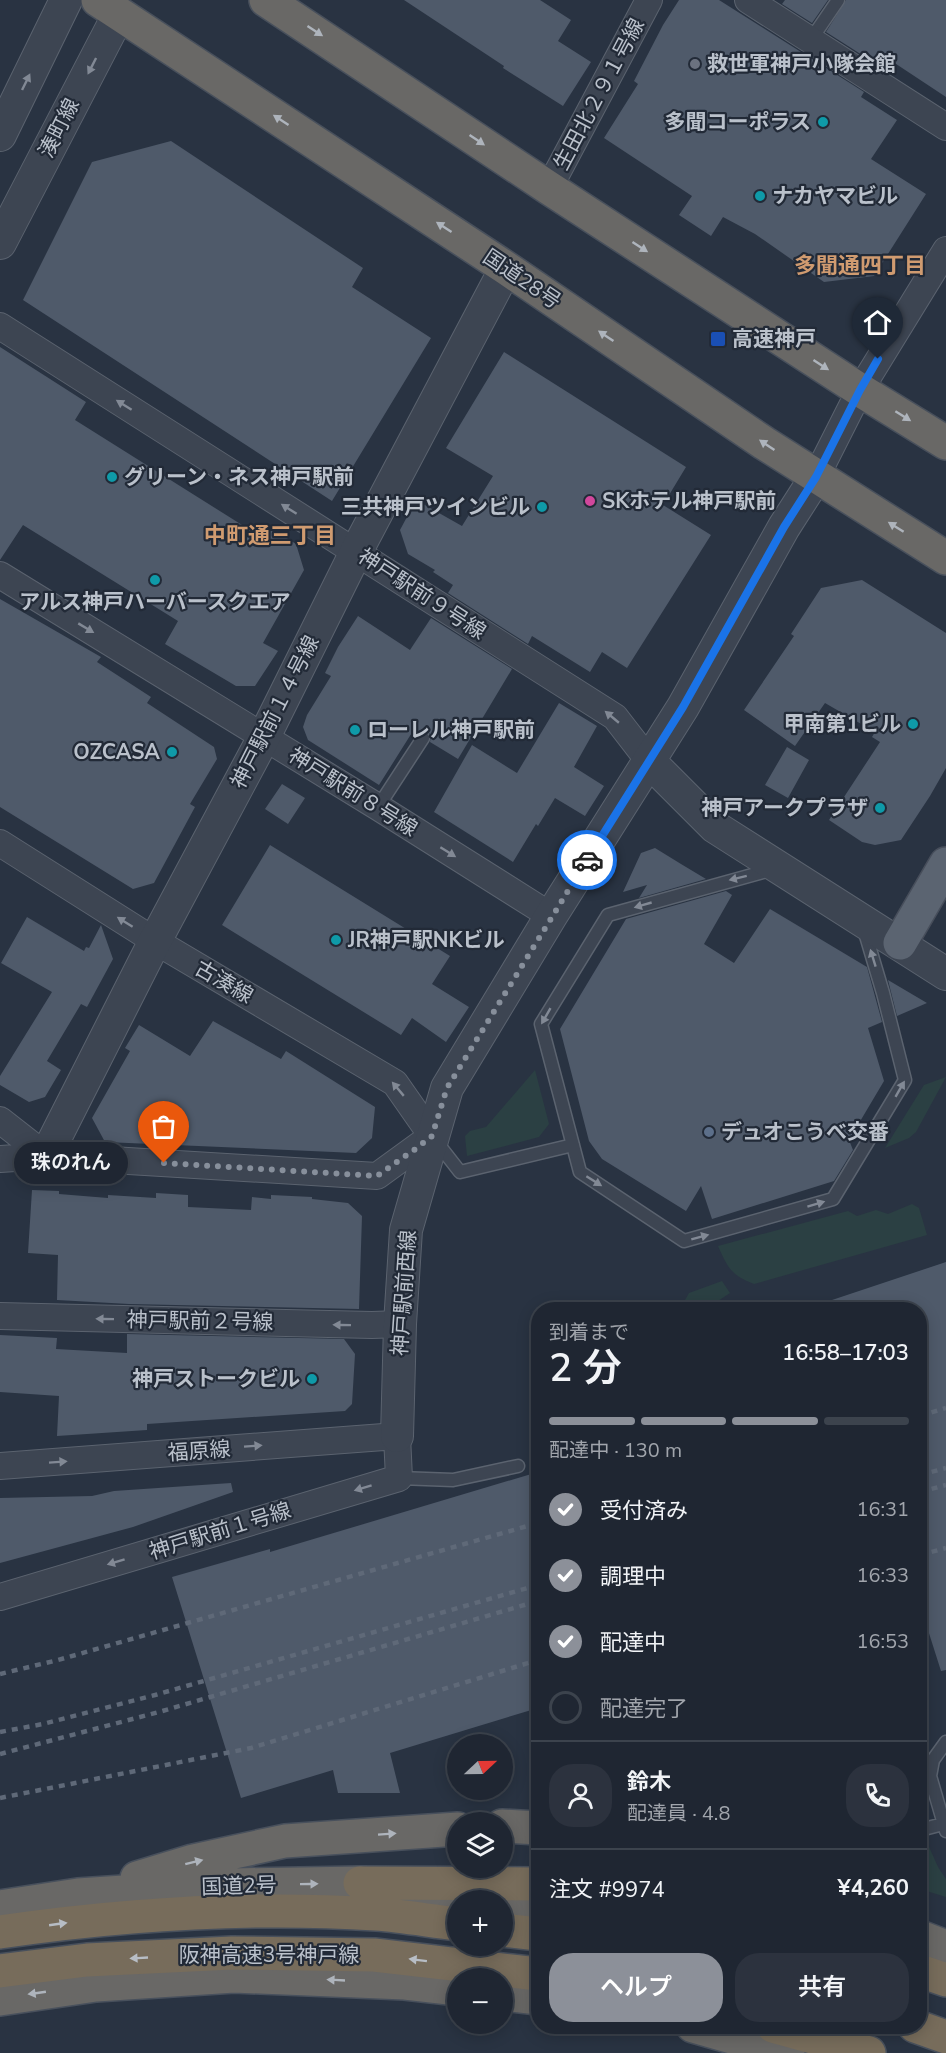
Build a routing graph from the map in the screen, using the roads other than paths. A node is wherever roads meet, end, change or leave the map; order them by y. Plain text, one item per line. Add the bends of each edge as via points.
1 (66, 0) edge
2 (266, 0) edge
3 (649, 0) edge
4 (748, 0) edge
5 (837, 0) edge
6 (114, 4) edge
7 (810, 41) junction
8 (946, 127) edge
9 (0, 135) edge
10 (549, 188) junction
11 (0, 243) edge
12 (946, 250) edge
13 (506, 268) junction
14 (0, 326) edge
15 (860, 390) junction
16 (946, 443) edge
17 (816, 477) junction
18 (356, 552) junction
19 (946, 558) edge
20 (0, 575) edge
21 (264, 737) junction
22 (423, 738) dead end
23 (650, 761) junction
24 (378, 807) junction
25 (0, 843) edge
26 (946, 864) edge
27 (778, 868) junction
28 (550, 916) junction
29 (862, 922) junction
30 (155, 941) junction
31 (900, 943) junction
32 (946, 975) edge
33 (0, 1120) edge
34 (432, 1136) junction
35 (573, 1145) junction
36 (45, 1156) junction
37 (0, 1159) edge
38 (0, 1316) edge
39 (400, 1324) junction
40 (398, 1436) junction
41 (0, 1466) edge
42 (518, 1466) dead end
43 (399, 1478) junction
44 (0, 1597) edge
45 (946, 1742) edge
46 (513, 1827) edge
47 (531, 1828) edge
48 (944, 1828) edge
49 (927, 1829) edge
50 (447, 1830) edge
51 (360, 1883) junction
52 (531, 1884) edge
53 (78, 1896) junction
54 (447, 1896) edge
55 (0, 1907) edge
56 (513, 1907) edge
57 (531, 1911) edge
58 (447, 1923) edge
59 (513, 1931) edge
60 (0, 1932) edge
61 (531, 1933) edge
62 (927, 1940) edge
63 (946, 1947) edge
64 (0, 1971) edge
65 (531, 1973) edge
66 (927, 1973) edge
67 (946, 1980) edge
68 (447, 1988) edge
69 (513, 1995) edge
70 (531, 1997) edge
71 (0, 1999) edge
72 (927, 2016) edge
73 (946, 2022) edge
74 (927, 2030) edge
75 (721, 2034) edge
76 (801, 2034) edge
77 (946, 2037) edge
78 (788, 2053) edge
79 (869, 2053) edge

9 -> 1 street
2 -> 10 highway
3 - 10 street, 生田北２９１号線
4 - 7 street
5 - 7 lane
6 -> 11 street, 湊町線
13 -> 6 highway, 国道28号
7 - 8 street
10 -> 15 highway
12 - 15 street, 神戸駅前西線
17 -> 13 highway, 国道28号
13 - 18 street, 神戸駅前１４号線
18 -> 14 street, 神戸駅前９号線
15 -> 16 highway
15 - 17 street, 神戸駅前西線
19 -> 17 highway, 国道28号
17 - 23 street, 神戸駅前西線
18 - 21 street, 神戸駅前１４号線
23 -> 18 street, 神戸駅前９号線 via 615,717
20 -> 21 street, 神戸駅前８号線
21 - 24 street, 神戸駅前８号線
21 - 30 street, 神戸駅前１４号線
22 - 24 lane
23 - 27 street via 715,827
23 - 28 street, 神戸駅前西線
24 -> 28 street, 神戸駅前８号線
30 -> 25 street, 古湊線
26 - 31 main road
27 - 29 street
27 -> 35 lane via 608,915 541,1024
28 - 34 street, 神戸駅前西線 via 447,1088
29 - 31 street
35 -> 29 lane via 580,1172 684,1241 833,1199 905,1080
34 -> 30 street, 古湊線 via 395,1083
30 - 36 street, 神戸駅前１４号線
31 - 32 street
33 - 36 street
34 - 35 lane via 460,1172
34 - 36 street via 377,1176
34 - 39 street, 神戸駅前西線 via 406,1230
36 - 37 street
39 -> 38 street, 神戸駅前２号線
39 - 40 street, 神戸駅前西線
41 -> 40 street, 福原線
40 - 43 street
42 - 43 lane via 453,1480
43 -> 44 street, 神戸駅前１号線
45 - 48 lane via 933,1760 930,1776
46 - 47 highway
48 - 49 lane
53 -> 50 highway via 193,1861 285,1841
51 - 52 highway
53 -> 51 highway, 国道2号 via 231,1885
51 - 54 highway, 国道2号
53 - 55 highway, 国道2号
56 - 57 highway
60 -> 58 highway, 阪神高速3号神戸線 via 82,1920 231,1911 377,1914
59 - 61 highway
62 - 63 highway
65 -> 64 highway, 阪神高速3号神戸線 via 374,1955 256,1953 87,1960
66 - 67 highway
68 -> 71 highway via 234,1976 96,1985
69 - 70 highway
72 - 73 highway
74 - 77 highway
75 - 78 highway
76 - 79 highway

